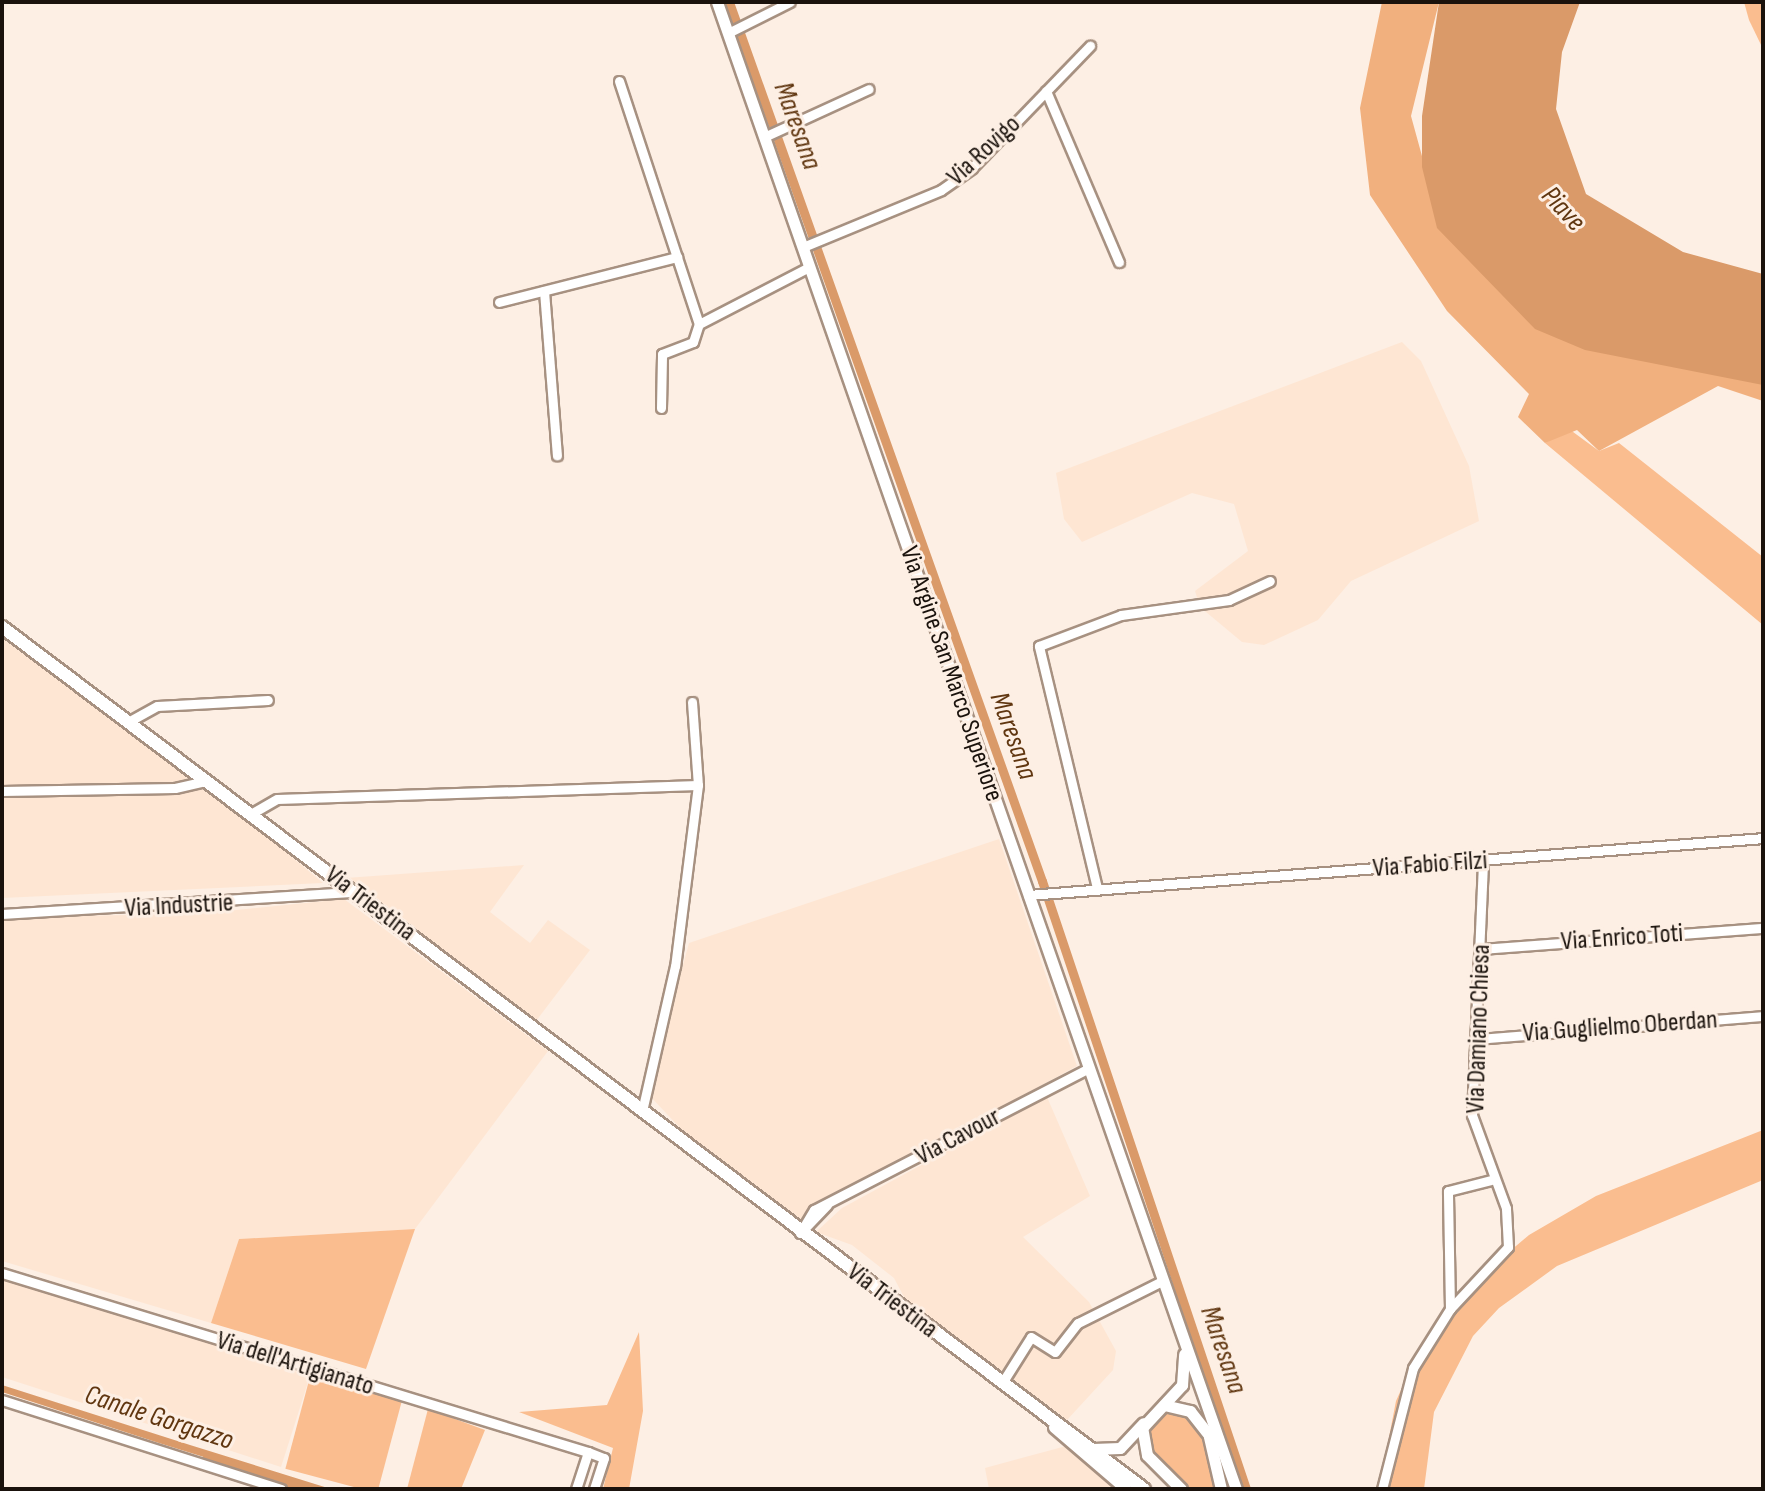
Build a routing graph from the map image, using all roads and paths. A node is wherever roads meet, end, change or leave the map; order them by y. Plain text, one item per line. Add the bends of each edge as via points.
1 (717, 2) edge
2 (790, 2) edge
3 (730, 32) junction
4 (1090, 46) dead end
5 (619, 81) dead end
6 (869, 89) dead end
7 (1046, 91) junction
8 (766, 136) junction
9 (806, 247) junction
10 (677, 257) junction
11 (1119, 262) dead end
12 (809, 267) junction
13 (544, 291) junction
14 (499, 302) dead end
15 (699, 324) junction
16 (661, 408) dead end
17 (557, 455) dead end
18 (1270, 581) dead end
19 (2, 627) edge
20 (268, 700) dead end
21 (692, 702) dead end
22 (128, 722) junction
23 (206, 781) junction
24 (698, 785) junction
25 (2, 791) edge
26 (249, 815) junction
27 (1763, 838) edge
28 (1483, 861) junction
29 (1097, 888) junction
30 (354, 892) junction
31 (1031, 895) junction
32 (2, 914) edge
33 (1763, 928) edge
34 (1482, 949) junction
35 (1763, 1016) edge
36 (1477, 1039) junction
37 (1089, 1068) junction
38 (642, 1111) junction
39 (1491, 1180) junction
40 (800, 1233) junction
41 (2, 1273) edge
42 (1162, 1281) junction
43 (1450, 1309) junction
44 (1184, 1346) junction
45 (1002, 1383) junction
46 (2, 1400) edge
47 (1163, 1405) junction
48 (1034, 1406) junction
49 (1144, 1422) junction
50 (1208, 1429) junction
51 (1091, 1449) junction
52 (588, 1452) junction
53 (281, 1489) edge
54 (576, 1489) edge
55 (594, 1489) edge
56 (1126, 1489) edge
57 (1143, 1489) edge
58 (1181, 1489) edge
59 (1221, 1489) edge
60 (1234, 1489) edge
61 (1382, 1489) edge

1 - 3 street, Via Argine San Marco Superiore
2 - 3 street
3 - 8 street, Via Argine San Marco Superiore
4 - 7 street, Via Rovigo
5 - 10 street
6 - 8 street
7 - 9 street, Via Rovigo via 972,168 941,190
7 - 11 street, Via Rovigo
8 - 9 street, Via Argine San Marco Superiore
9 - 12 street, Via Argine San Marco Superiore
10 - 13 street
10 - 15 street
12 - 15 street
12 - 31 street, Via Argine San Marco Superiore
13 - 14 street
13 - 17 street
15 - 16 street via 693,342 662,354
18 - 29 street via 1229,600 1121,615 1039,646
19 - 22 main road, Via Triestina
20 - 22 street via 157,706
21 - 24 street
22 - 23 main road, Via Triestina
23 - 25 street
23 - 26 main road, Via Triestina
24 - 26 street via 277,799
24 - 38 street via 675,966
26 - 30 main road, Via Triestina
27 - 28 street, Via Fabio Filzi
28 - 29 street, Via Fabio Filzi
28 - 34 street, Via Damiano Chiesa
29 - 31 street, Via Fabio Filzi
30 - 32 street, Via Industrie
30 - 38 main road, Via Triestina
31 - 37 street, Via Argine San Marco Superiore
33 - 34 street, Via Enrico Toti
34 - 36 street, Via Damiano Chiesa
35 - 36 street, Via Guglielmo Oberdan
36 - 39 street, Via Damiano Chiesa via 1472,1115
37 - 40 street, Via Cavour via 827,1205
37 - 42 street, Via Argine San Marco Superiore
38 - 40 main road, Via Triestina
39 - 43 street, Via Damiano Chiesa via 1506,1208 1508,1247
39 - 43 street via 1448,1191
40 - 45 main road, Via Triestina
41 - 52 street, Via dell'Artigianato
42 - 44 street, Via Argine San Marco Superiore
42 - 45 street via 1078,1323 1055,1352 1031,1337
43 - 61 street, Via Damiano Chiesa via 1400,1402
44 - 47 street via 1182,1385
44 - 50 street, Via Argine San Marco Superiore
45 - 48 main road, Via Triestina
46 - 53 street
47 - 49 street
47 - 50 street via 1182,1407
48 - 51 main road, Via Triestina
48 - 56 street
49 - 51 street via 1120,1448
49 - 58 street via 1147,1455
50 - 59 street
50 - 60 street
50 - 60 street
51 - 57 main road, Via Triestina
52 - 54 street
52 - 55 street via 604,1458

